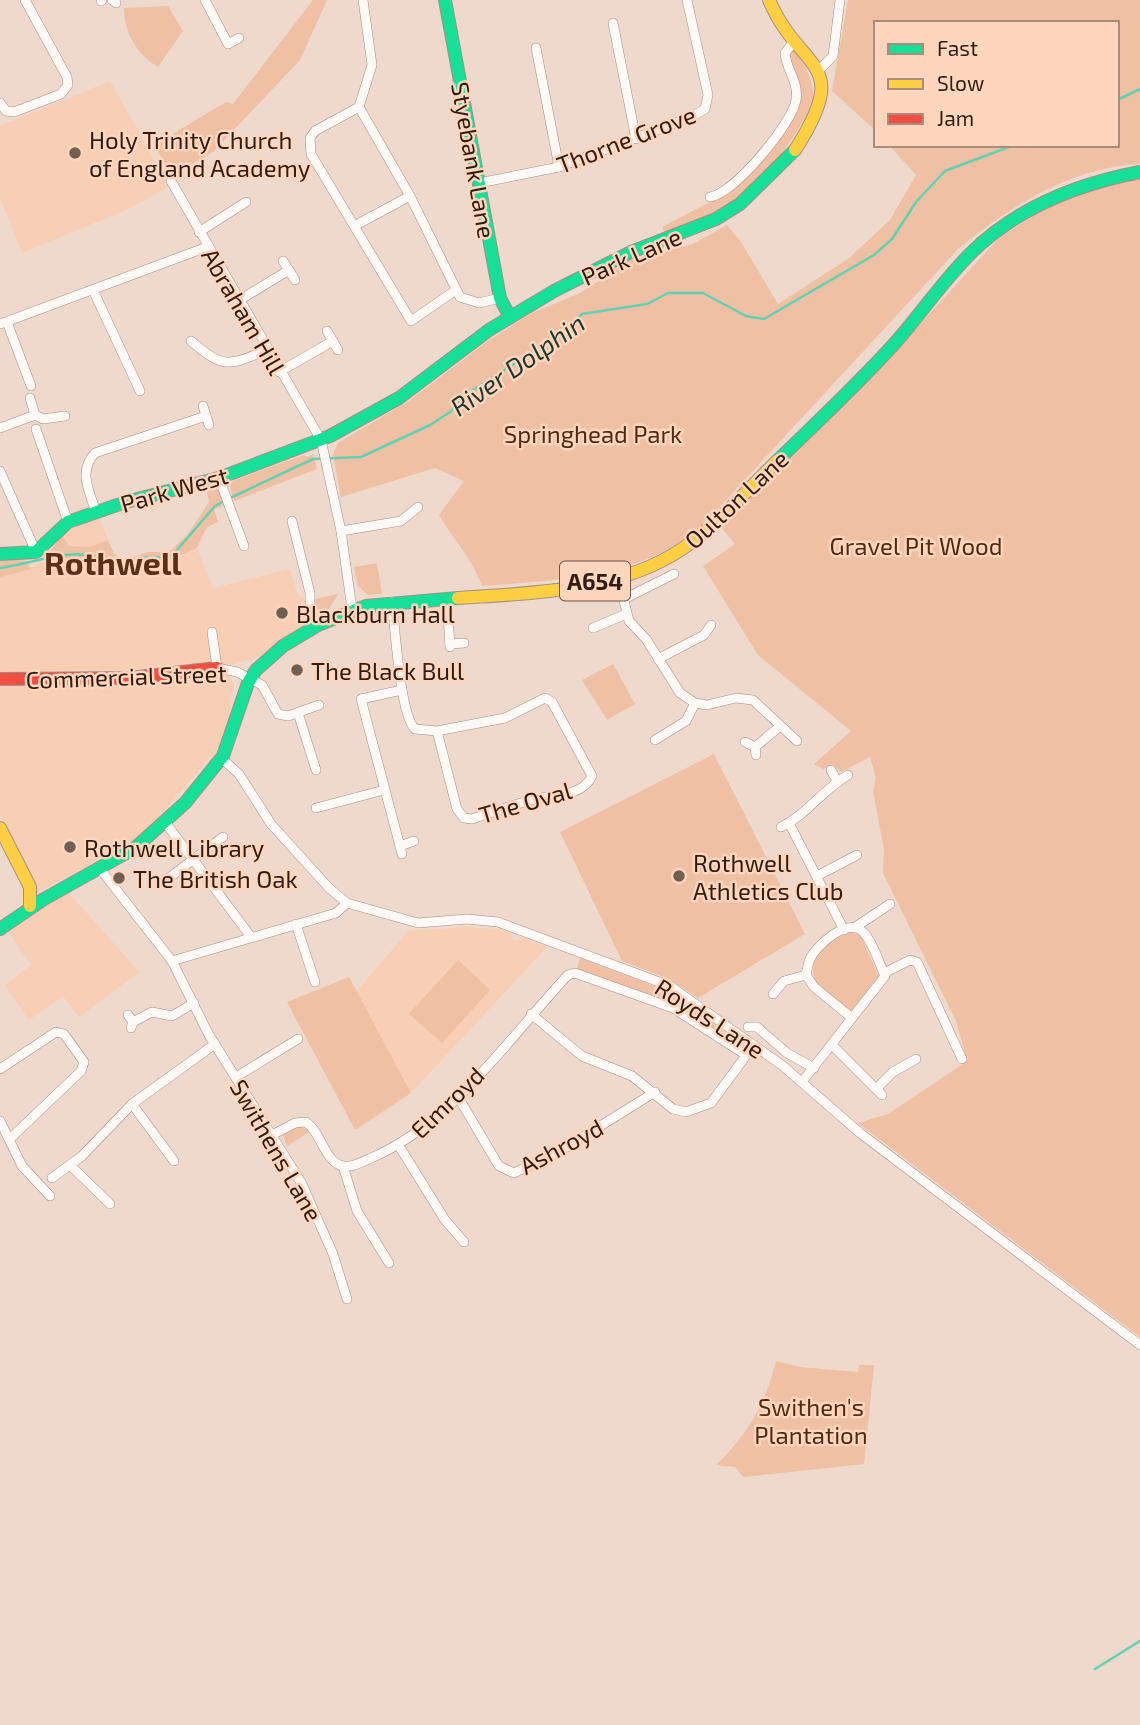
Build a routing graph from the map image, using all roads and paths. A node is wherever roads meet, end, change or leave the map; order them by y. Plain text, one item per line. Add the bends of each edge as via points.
1 (25, 0) edge
2 (205, 0) edge
3 (362, 0) edge
4 (445, 0) edge
5 (687, 0) edge
6 (769, 0) edge
7 (840, 0) edge
8 (613, 23) dead end
9 (239, 38) dead end
10 (796, 40) junction
11 (536, 48) dead end
12 (819, 70) junction
13 (0, 103) edge
14 (359, 107) junction
15 (636, 139) junction
16 (559, 167) junction
17 (1140, 172) edge
18 (171, 181) dead end
19 (478, 183) junction
20 (410, 196) junction
21 (710, 197) dead end
22 (246, 202) dead end
23 (356, 225) junction
24 (199, 232) junction
25 (207, 247) junction
26 (283, 261) dead end
27 (289, 270) junction
28 (295, 280) dead end
29 (93, 290) junction
30 (456, 290) junction
31 (500, 298) junction
32 (238, 301) junction
33 (510, 317) junction
34 (4, 323) edge
35 (327, 331) dead end
36 (191, 341) dead end
37 (267, 350) junction
38 (279, 372) junction
39 (31, 386) dead end
40 (140, 391) dead end
41 (30, 398) dead end
42 (35, 415) junction
43 (65, 416) dead end
44 (206, 416) dead end
45 (0, 428) edge
46 (41, 433) dead end
47 (321, 440) junction
48 (0, 471) edge
49 (219, 478) junction
50 (419, 507) dead end
51 (96, 512) junction
52 (292, 521) dead end
53 (68, 522) junction
54 (341, 531) junction
55 (244, 547) dead end
56 (36, 552) junction
57 (0, 554) edge
58 (674, 574) dead end
59 (618, 576) junction
60 (447, 597) junction
61 (624, 599) junction
62 (392, 602) junction
63 (352, 609) junction
64 (626, 614) junction
65 (711, 625) dead end
66 (593, 627) dead end
67 (310, 631) junction
68 (212, 632) dead end
69 (464, 643) dead end
70 (658, 660) junction
71 (217, 668) junction
72 (250, 678) junction
73 (0, 679) edge
74 (402, 690) junction
75 (695, 703) junction
76 (319, 705) dead end
77 (298, 713) junction
78 (779, 727) junction
79 (437, 731) junction
80 (655, 740) dead end
81 (796, 741) dead end
82 (746, 742) dead end
83 (221, 758) junction
84 (316, 770) dead end
85 (831, 770) dead end
86 (848, 775) dead end
87 (837, 781) junction
88 (384, 790) junction
89 (316, 808) dead end
90 (165, 822) junction
91 (0, 828) edge
92 (223, 837) dead end
93 (414, 841) dead end
94 (857, 856) dead end
95 (193, 860) junction
96 (101, 870) junction
97 (817, 876) junction
98 (161, 884) dead end
99 (347, 903) junction
100 (890, 904) dead end
101 (30, 906) junction
102 (296, 924) junction
103 (0, 929) edge
104 (849, 929) junction
105 (251, 937) junction
106 (172, 961) junction
107 (884, 973) junction
108 (571, 974) joint
109 (806, 975) junction
110 (315, 982) dead end
111 (773, 994) dead end
112 (194, 1003) junction
113 (531, 1014) junction
114 (852, 1018) junction
115 (130, 1021) dead end
116 (748, 1027) dead end
117 (299, 1039) dead end
118 (215, 1044) junction
119 (753, 1045) junction
120 (832, 1045) junction
121 (746, 1055) junction
122 (916, 1059) dead end
123 (962, 1059) dead end
124 (814, 1068) junction
125 (0, 1069) edge
126 (236, 1077) junction
127 (802, 1082) junction
128 (655, 1092) junction
129 (458, 1097) junction
130 (132, 1104) junction
131 (0, 1121) edge
132 (272, 1135) junction
133 (13, 1136) dead end
134 (399, 1146) junction
135 (174, 1161) dead end
136 (71, 1166) junction
137 (343, 1166) junction
138 (52, 1178) dead end
139 (50, 1196) dead end
140 (110, 1204) dead end
141 (464, 1242) dead end
142 (389, 1263) dead end
143 (347, 1299) dead end
144 (1140, 1345) edge

1 - 13 street via 68,85 61,94 14,112
2 - 9 street via 228,44
3 - 14 street via 372,65
4 - 19 street, Styebank Lane
5 - 15 street, Thorne Grove via 708,103 700,114
6 - 10 street via 777,19
7 - 12 street, Park Lane via 833,56
8 - 15 street
10 - 12 street
10 - 21 street via 785,53 796,86 791,115 749,168 727,190
11 - 16 street
12 - 33 street, Park Lane via 822,99 811,125 789,159 740,204 716,219 611,261
14 - 20 street
14 - 23 street via 315,131 309,146
15 - 16 street, Thorne Grove
16 - 19 street, Thorne Grove
17 - 59 street, Oulton Lane / A654 via 1070,189 1003,226 971,253 908,327 698,537 666,559
18 - 24 street, Abraham Hill
19 - 31 street, Styebank Lane
20 - 23 street
20 - 30 street
22 - 24 street
23 - 30 street via 411,321
24 - 25 street, Abraham Hill
25 - 29 street
25 - 32 street, Abraham Hill
26 - 27 street
27 - 28 street
27 - 32 street
29 - 34 street
29 - 40 street
30 - 31 street via 472,302
31 - 33 street, Styebank Lane
32 - 37 street, Abraham Hill
33 - 47 street, Park Lane via 399,398
34 - 39 street
35 - 38 street via 336,346
36 - 37 street via 225,364
37 - 38 street, Abraham Hill
38 - 47 street, Abraham Hill
41 - 42 street
42 - 43 street via 43,419
42 - 45 street
44 - 51 street via 95,453 85,476
46 - 53 street
47 - 49 street, Park West
47 - 54 street, Abraham Hill
48 - 56 street
49 - 51 street, Park West
49 - 55 street
50 - 54 street via 401,521
51 - 53 street, Park West
52 - 67 street via 310,593
53 - 56 street, Park West
54 - 63 street, Abraham Hill
56 - 57 street
58 - 61 street
59 - 60 street, Oulton Lane / A654
59 - 61 street
60 - 62 street, Oulton Lane / A654
60 - 69 street via 450,646
61 - 64 street
62 - 63 street, Oulton Lane / A654
62 - 74 street
63 - 67 street, A654
64 - 66 street
64 - 70 street
65 - 70 street via 706,639
67 - 72 street, A654 via 264,662
68 - 71 street
70 - 75 street via 680,693
71 - 72 street, Commercial Street
71 - 73 street, Commercial Street via 130,678
72 - 77 street via 262,685 278,714
72 - 83 street, A654
74 - 79 street via 411,725 421,731
74 - 88 street via 360,695
75 - 78 street via 753,700
75 - 80 street via 686,721
76 - 77 street
77 - 84 street
78 - 81 street
78 - 82 street via 755,751
79 - 79 street, The Oval via 505,718 545,698 552,702 592,776 567,793 464,818 457,809
83 - 90 street, A654
83 - 99 street, Royds Lane via 239,774 271,824
85 - 87 street
86 - 87 street
87 - 97 street via 808,811 785,825
88 - 89 street
88 - 93 street via 401,850
90 - 95 street
90 - 96 street, A654 via 135,849
91 - 101 street via 30,887
92 - 95 street
94 - 97 street
95 - 98 street
95 - 105 street
96 - 101 street, A654
96 - 106 street, Swithens Lane
97 - 104 street
99 - 102 street via 336,913
99 - 119 street, Royds Lane via 418,923 482,919 520,928 670,986
100 - 104 street
101 - 103 street, A654
102 - 105 street
102 - 110 street
104 - 107 street via 863,932
104 - 109 street via 817,949
105 - 106 street
106 - 112 street, Swithens Lane
107 - 114 street
107 - 123 street via 912,956
108 - 113 street, Elmroyd
108 - 121 street, Royds Lane via 582,973 656,1000
109 - 111 street via 784,981
109 - 114 street
112 - 115 street via 172,1017 152,1012
112 - 118 street, Swithens Lane
113 - 128 street via 582,1056 632,1076
113 - 129 street, Elmroyd
114 - 120 street
116 - 124 street via 757,1027 787,1053
117 - 126 street
118 - 126 street, Swithens Lane
118 - 130 street
119 - 121 street
119 - 127 street, Royds Lane
120 - 122 street via 880,1091 893,1072
120 - 124 street
121 - 128 street via 711,1103 699,1110 673,1109
124 - 127 street
125 - 133 street via 49,1041 56,1032 64,1034 81,1056 83,1067 18,1125
126 - 132 street, Swithens Lane
127 - 144 street, Royds Lane via 860,1133
128 - 129 street, Ashroyd via 560,1151 514,1173 499,1166
129 - 134 street, Elmroyd
130 - 135 street
130 - 136 street
131 - 139 street via 22,1166
132 - 137 street via 306,1122 332,1160
132 - 143 street, Swithens Lane via 302,1184
134 - 137 street, Elmroyd
134 - 141 street
136 - 138 street
136 - 140 street
137 - 142 street via 357,1211

